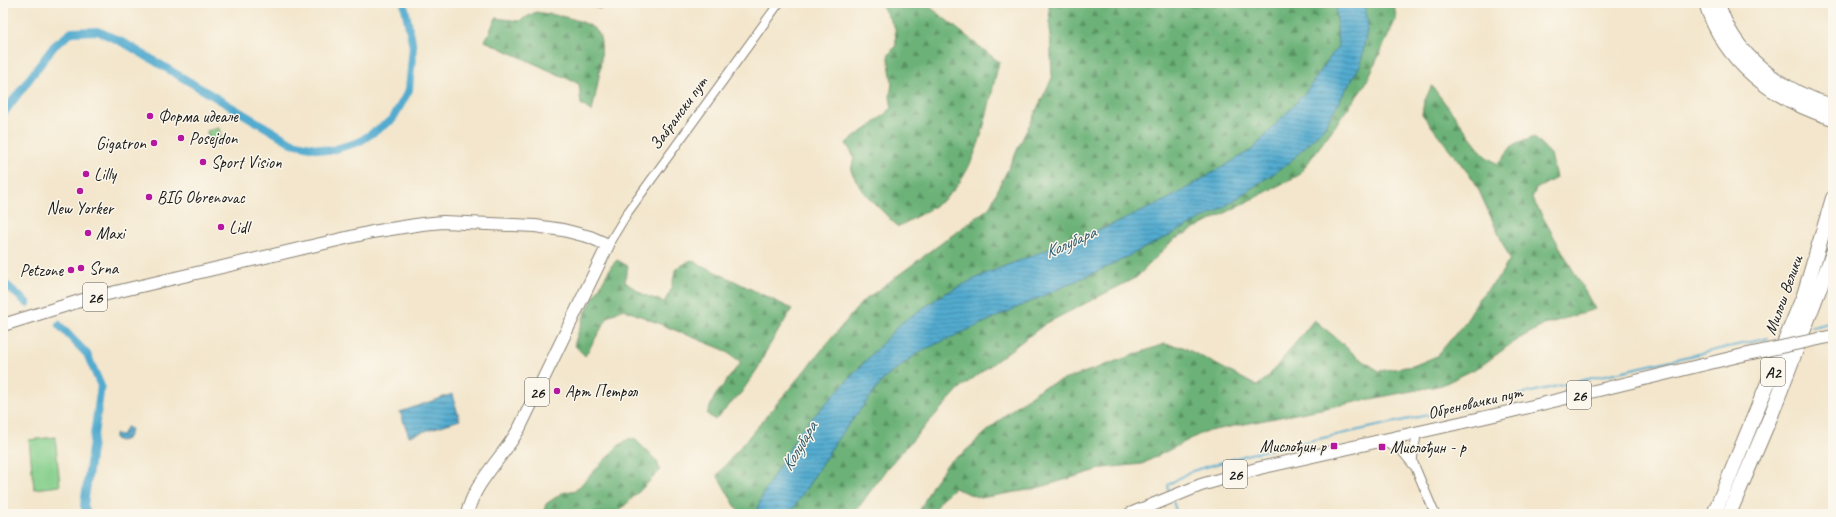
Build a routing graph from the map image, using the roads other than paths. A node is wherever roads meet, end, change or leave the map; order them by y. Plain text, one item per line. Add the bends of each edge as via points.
1 (779, 3) edge
2 (1706, 3) edge
3 (1718, 3) edge
4 (1833, 106) edge
5 (1833, 118) edge
6 (1833, 198) edge
7 (608, 245) junction
8 (1833, 253) edge
9 (3, 326) edge
10 (1833, 336) edge
11 (1416, 434) junction
12 (1381, 441) junction
13 (1414, 466) junction
14 (472, 501) junction
15 (467, 514) edge
16 (473, 514) edge
17 (1130, 514) edge
18 (1436, 514) edge
19 (1714, 514) edge
20 (1729, 514) edge

1 - 7 street, Забрански пут via 628,212
2 - 5 highway via 1716,30 1735,58 1754,76 1771,90 1800,106
3 - 4 highway via 1728,29 1752,60 1787,87
6 - 19 highway, Милош Велики / A2 via 1804,295
7 - 9 main road, 26 via 590,237 535,226 443,222 422,224 364,234 128,289 83,300
7 - 14 main road, 26 via 511,444 481,482
8 - 20 highway, Милош Велики / A2 via 1772,413
10 - 11 main road, Обреновачки пут / 26, bridge via 1742,355
11 - 12 main road, Обреновачки пут / 26
11 - 13 street via 1412,454
12 - 13 street via 1401,450
12 - 17 main road, Обреновачки пут / 26 via 1211,481
13 - 18 street
14 - 15 main road, 26
14 - 16 main road, 26

